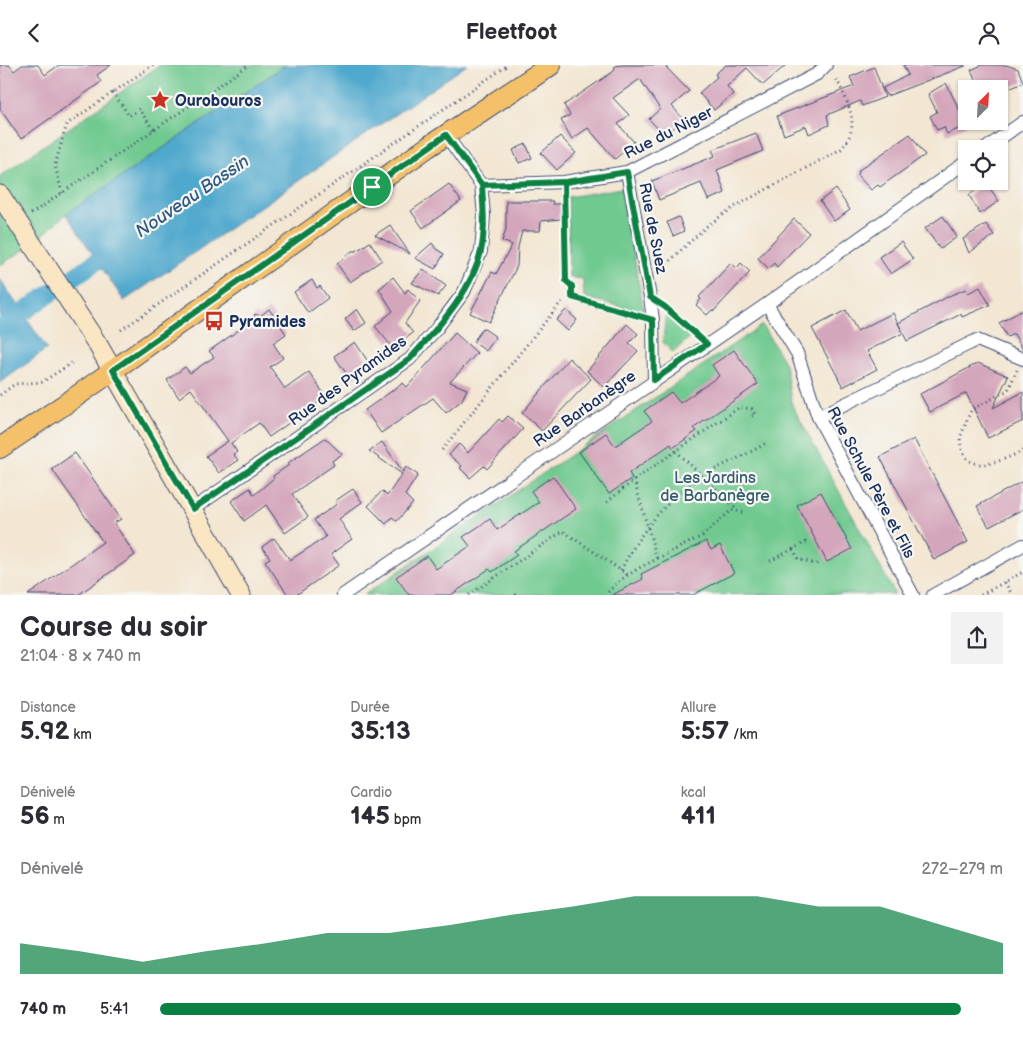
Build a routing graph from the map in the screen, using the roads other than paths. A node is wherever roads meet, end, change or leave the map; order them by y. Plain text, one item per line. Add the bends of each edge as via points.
1 (551, 65) edge
2 (830, 69) edge
3 (1023, 122) edge
4 (446, 135) junction
5 (998, 140) edge
6 (958, 168) edge
7 (627, 172) junction
8 (482, 185) junction
9 (0, 195) edge
10 (572, 286) road end
11 (767, 304) junction
12 (653, 320) junction
13 (1022, 358) edge
14 (113, 370) junction
15 (654, 380) junction
16 (818, 417) junction
17 (0, 448) edge
18 (193, 509) junction
19 (1023, 545) edge
20 (241, 595) edge
21 (343, 595) edge
22 (913, 595) edge
23 (933, 595) edge

1 - 4 main road
2 - 7 street, Rue du Niger
3 - 5 street
4 - 8 street
4 - 14 main road
6 - 11 street, Rue Barbanègre
7 - 8 street, Rue du Niger via 564,182
7 - 12 street, Rue de Suez
8 - 18 street, Rue des Pyramides via 481,251 464,293 410,359
9 - 14 main road
10 - 12 lane via 572,297
11 - 15 street, Rue Barbanègre
11 - 16 street, Rue Schule Père et Fils via 797,353
12 - 15 street, Rue de Suez
13 - 16 street via 977,340
14 - 17 main road
14 - 18 main road
15 - 21 street, Rue Barbanègre
16 - 22 street, Rue Schule Père et Fils
18 - 20 main road
19 - 23 street

